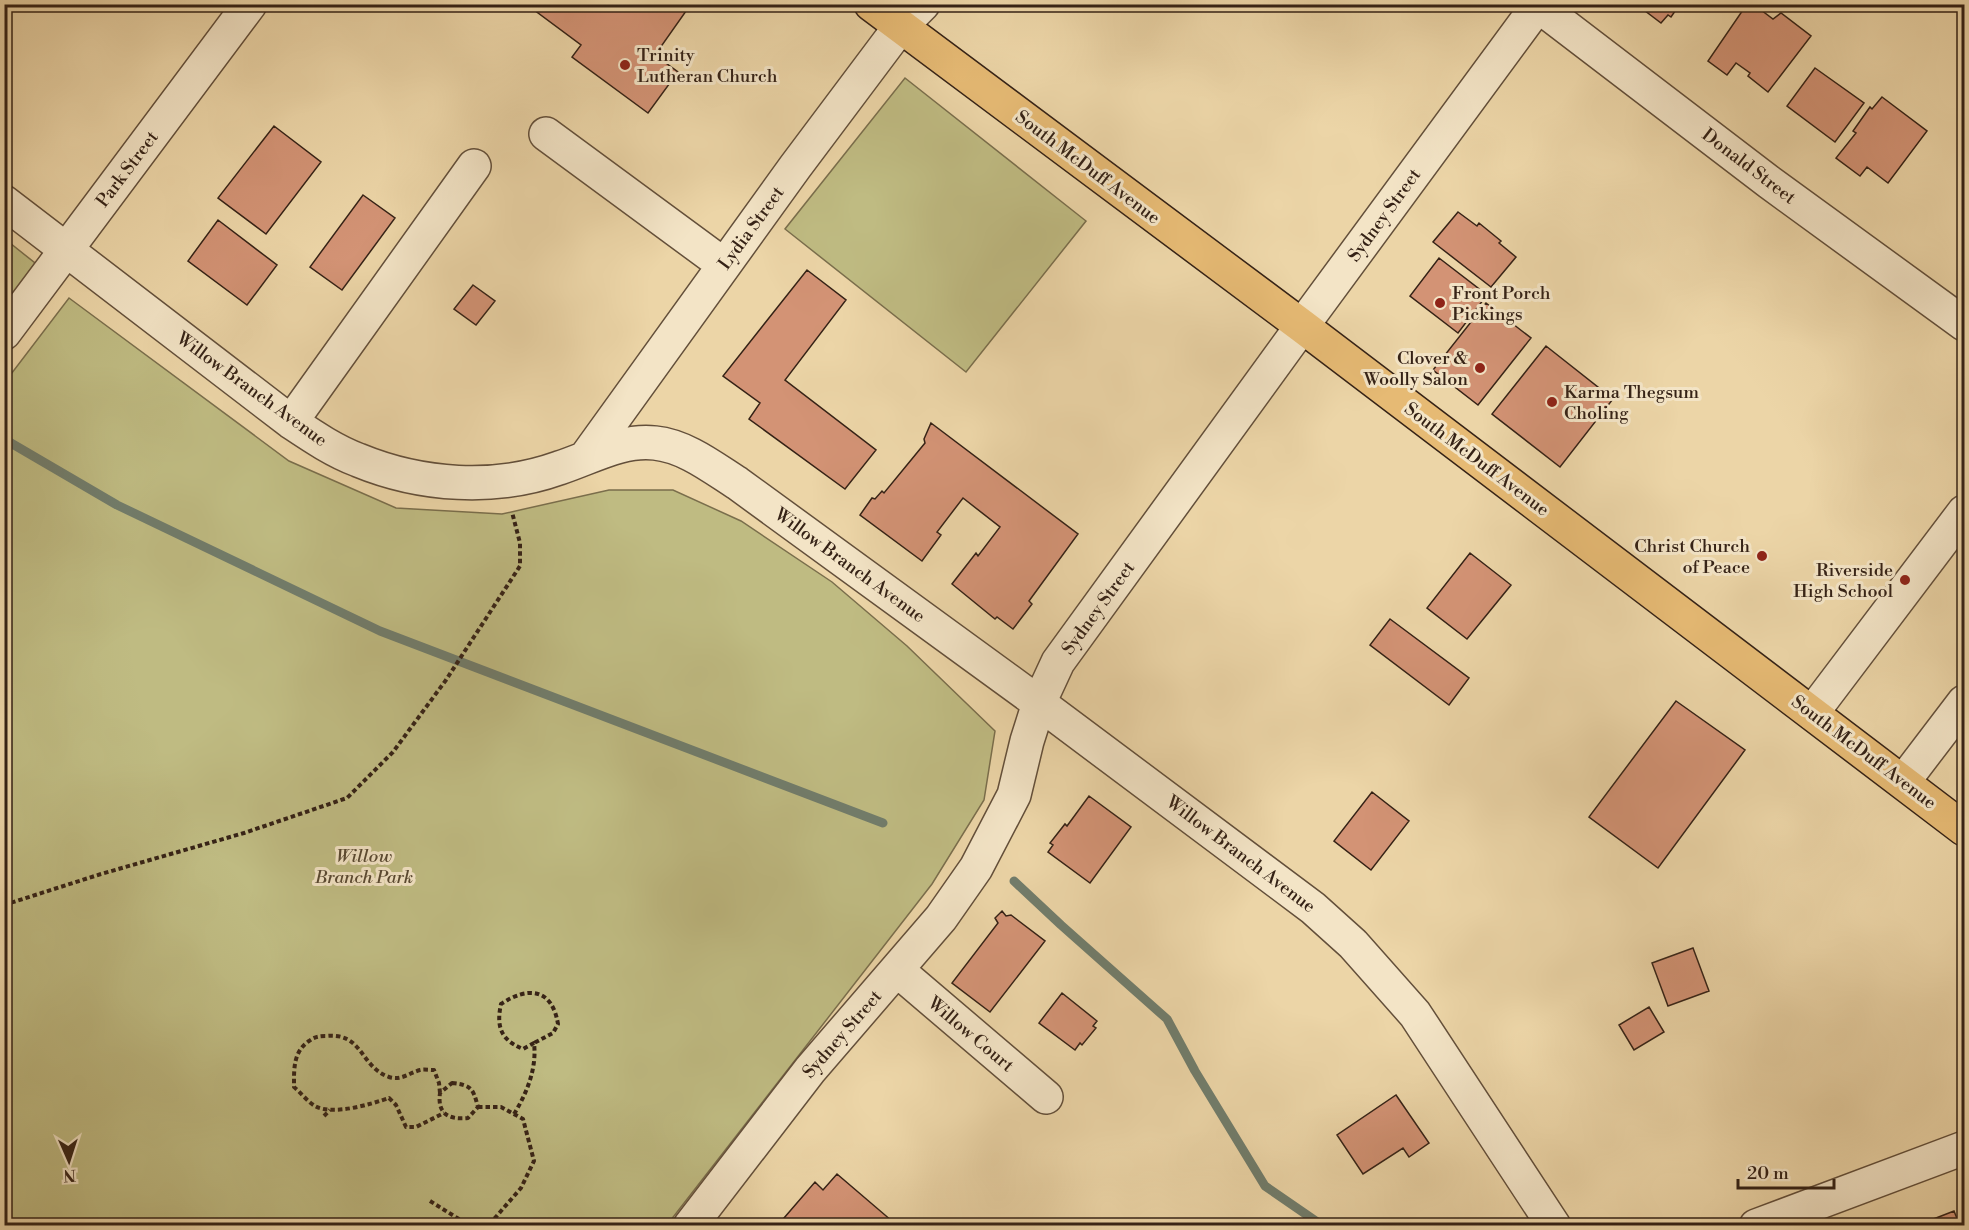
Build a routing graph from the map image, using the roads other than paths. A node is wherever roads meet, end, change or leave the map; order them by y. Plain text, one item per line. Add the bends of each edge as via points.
1 (250, 4) edge
2 (871, 4) edge
3 (1538, 5) edge
4 (912, 16) edge
5 (546, 134) dead end
6 (474, 166) dead end
7 (4, 202) edge
8 (66, 250) junction
9 (724, 265) junction
10 (1965, 324) edge
11 (1302, 326) junction
12 (4, 333) edge
13 (291, 422) junction
14 (586, 457) junction
15 (1965, 512) edge
16 (1965, 702) edge
17 (1039, 703) junction
18 (1812, 712) junction
19 (1903, 782) junction
20 (1965, 829) edge
21 (897, 970) junction
22 (1046, 1097) dead end
23 (1965, 1148) edge
24 (690, 1226) edge
25 (1554, 1226) edge
26 (1756, 1226) edge

1 - 8 street, Park Street
2 - 4 main road, South McDuff Avenue
3 - 10 street, Donald Street via 1769,182
3 - 11 street, Sydney Street
4 - 9 street, Lydia Street
4 - 11 main road, South McDuff Avenue
5 - 9 street
6 - 13 street
7 - 8 street, Willow Branch Avenue
8 - 12 street, Park Street
8 - 13 street, Willow Branch Avenue
9 - 14 street, Lydia Street
11 - 17 street, Sydney Street via 1058,662
11 - 18 main road, South McDuff Avenue
13 - 14 street, Willow Branch Avenue via 357,460 431,480 473,484 518,479
14 - 17 street, Willow Branch Avenue via 633,442 657,443 687,452 737,483
15 - 18 street
16 - 19 street
17 - 21 street, Sydney Street via 1014,795 996,832 941,918
17 - 25 street, Willow Branch Avenue via 1313,908 1353,944 1415,1014
18 - 19 main road, South McDuff Avenue
19 - 20 main road, South McDuff Avenue
21 - 22 street, Willow Court
21 - 24 street, Sydney Street via 810,1070
23 - 26 street

